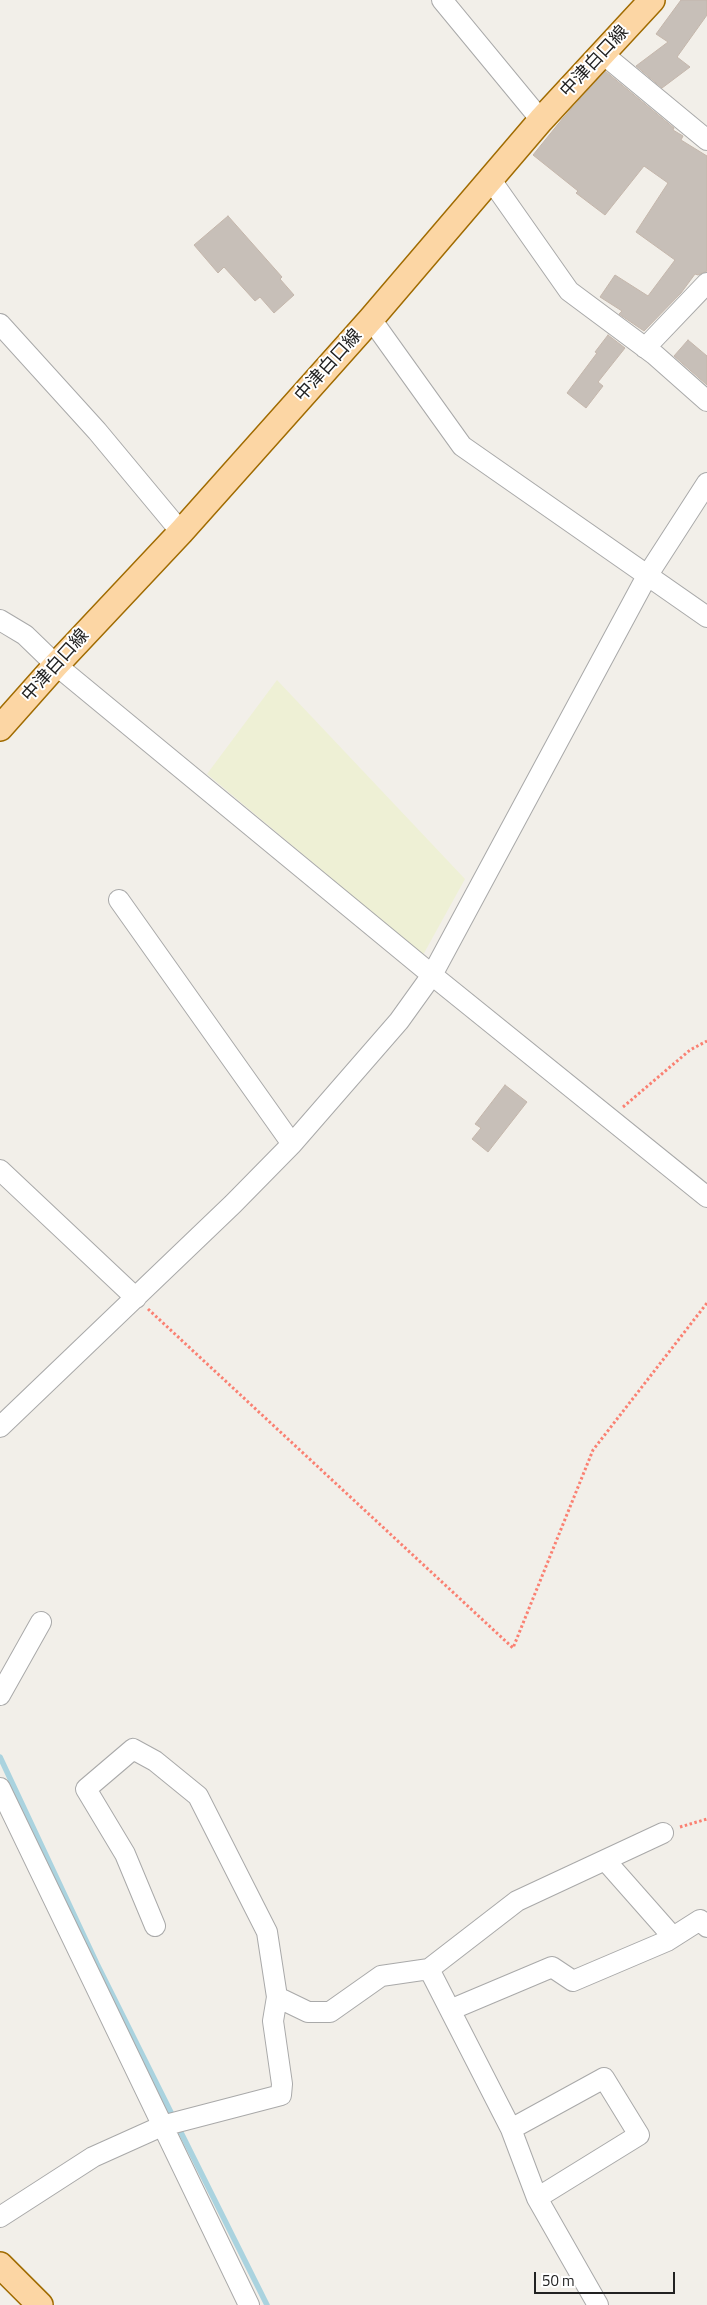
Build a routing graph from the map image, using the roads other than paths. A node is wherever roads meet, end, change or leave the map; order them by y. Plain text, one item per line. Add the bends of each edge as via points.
1 (442, 0) edge
2 (652, 0) edge
3 (603, 54) junction
4 (541, 120) junction
5 (707, 140) edge
6 (492, 180) junction
7 (707, 283) edge
8 (371, 318) junction
9 (0, 324) edge
10 (645, 348) junction
11 (707, 401) edge
12 (707, 483) edge
13 (181, 532) junction
14 (647, 576) junction
15 (707, 617) edge
16 (0, 620) edge
17 (56, 665) junction
18 (0, 728) edge
19 (119, 900) dead end
20 (432, 975) junction
21 (292, 1144) junction
22 (0, 1170) edge
23 (707, 1197) edge
24 (136, 1298) junction
25 (0, 1427) edge
26 (41, 1622) dead end
27 (0, 1695) edge
28 (0, 1788) edge
29 (663, 1833) road end
30 (605, 1860) junction
31 (155, 1926) dead end
32 (707, 1927) edge
33 (673, 1937) junction
34 (429, 1969) junction
35 (277, 1997) junction
36 (450, 2010) junction
37 (162, 2126) junction
38 (511, 2129) junction
39 (537, 2198) junction
40 (0, 2217) edge
41 (0, 2265) edge
42 (40, 2305) edge
43 (249, 2305) edge
44 (598, 2305) edge

1 - 4 street
2 - 3 main road, 中津白口線
3 - 4 main road, 中津白口線
3 - 5 street
4 - 6 main road, 中津白口線
6 - 8 main road, 中津白口線
6 - 10 street via 569,291
7 - 10 street
8 - 13 main road, 中津白口線
8 - 14 street via 462,446
9 - 13 street via 97,431
10 - 11 street
12 - 14 street
13 - 17 main road, 中津白口線
14 - 15 street
14 - 20 street
16 - 17 street via 25,635
17 - 18 main road, 中津白口線
17 - 20 street
19 - 21 street
20 - 21 street via 399,1021
20 - 23 street
21 - 24 street
22 - 24 street
24 - 25 street
26 - 27 street
28 - 37 street
29 - 30 street
30 - 33 street
30 - 34 street via 517,1901
31 - 35 street via 125,1854 86,1790 133,1748 156,1761 198,1796 267,1932
32 - 33 street via 700,1920
33 - 36 street via 573,1981 552,1967
34 - 35 street via 381,1976 330,2012 308,2012
34 - 36 street
35 - 37 street via 273,2020 282,2095
36 - 38 street
37 - 40 street via 92,2157
37 - 43 street
38 - 39 street
38 - 39 street via 604,2078 639,2135
39 - 44 street
41 - 42 main road

